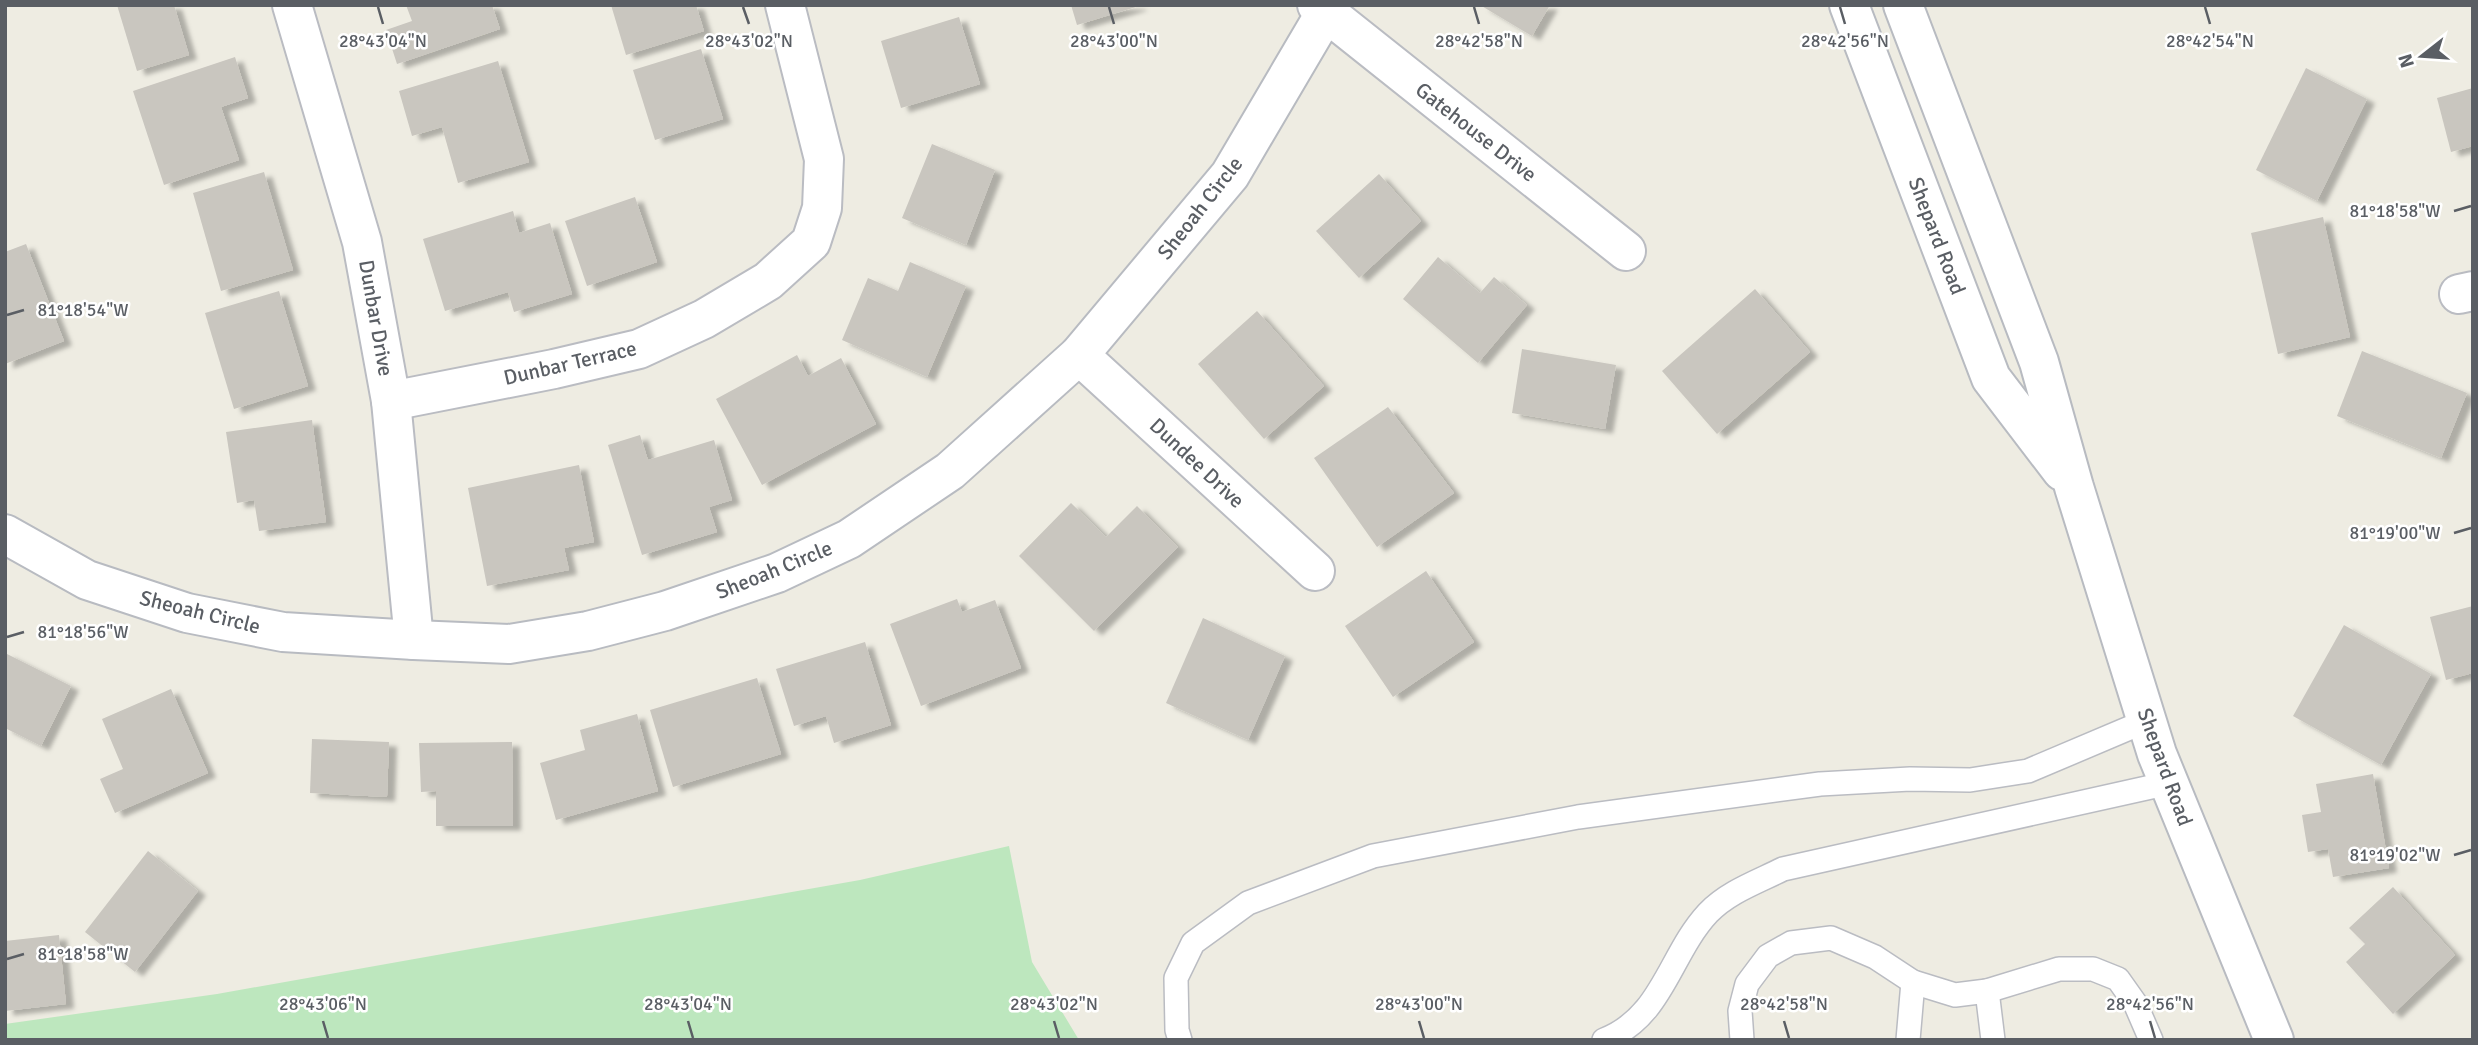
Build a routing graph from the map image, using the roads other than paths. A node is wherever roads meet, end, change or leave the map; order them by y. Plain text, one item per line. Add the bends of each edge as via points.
1 (292, 5) edge
2 (785, 5) edge
3 (1849, 5) edge
4 (1903, 5) edge
5 (1325, 7) edge
6 (1626, 251) dead end
7 (1079, 355) junction
8 (391, 401) junction
9 (2074, 487) junction
10 (5, 534) edge
11 (1315, 571) dead end
12 (414, 640) junction
13 (2146, 721) junction
14 (2169, 783) junction
15 (1913, 982) junction
16 (1987, 991) junction
17 (1180, 1040) edge
18 (1604, 1040) edge
19 (1742, 1040) edge
20 (1908, 1040) edge
21 (1993, 1040) edge
22 (2151, 1040) edge
23 (2274, 1040) edge

1 - 8 street, Dunbar Drive via 362,242
2 - 8 street, Dunbar Terrace via 824,159 822,208 811,242 768,281 704,319 639,348
3 - 9 street, Shepard Road via 1991,378
4 - 9 street, Shepard Road via 2039,362
5 - 6 street, Gatehouse Drive
5 - 7 street, Sheoah Circle via 1230,175
7 - 11 street, Dundee Drive
7 - 12 street, Sheoah Circle via 950,471 849,539 777,573 588,631 509,644
8 - 12 street, Dunbar Drive
9 - 13 street, Shepard Road
10 - 12 street, Sheoah Circle via 87,580 187,612 283,632
13 - 14 street, Shepard Road
13 - 17 lane via 2028,771 1970,780 1809,785 1578,817 1373,856 1248,903 1193,943 1176,978
14 - 18 lane via 1783,869 1732,894 1708,913 1654,1002 1635,1021
14 - 23 street, Shepard Road
15 - 16 lane via 1955,995
15 - 19 lane via 1875,957 1831,938 1791,943 1768,956 1747,984 1740,1011
15 - 20 lane
16 - 21 lane
16 - 22 lane via 2059,969 2092,969 2118,979 2135,1003

